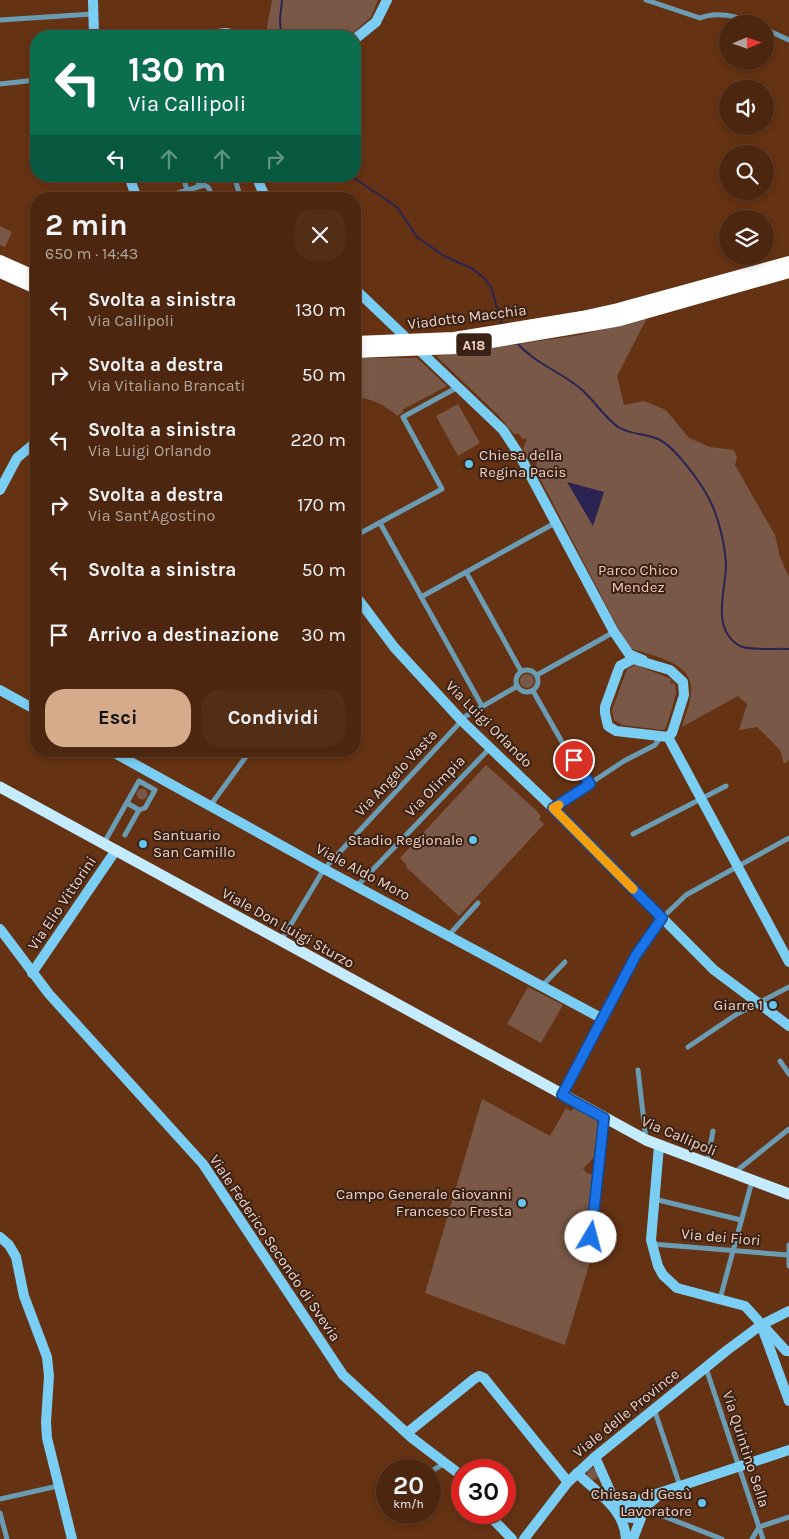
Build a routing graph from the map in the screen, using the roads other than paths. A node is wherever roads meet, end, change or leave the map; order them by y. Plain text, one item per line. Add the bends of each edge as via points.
1 (92, 0) edge
2 (387, 0) edge
3 (646, 0) edge
4 (93, 14) junction
5 (722, 15) edge
6 (0, 20) edge
7 (94, 30) edge
8 (774, 33) edge
9 (361, 34) edge
10 (789, 40) edge
11 (30, 81) edge
12 (0, 84) edge
13 (184, 182) edge
14 (199, 182) edge
15 (198, 186) junction
16 (187, 190) junction
17 (181, 192) edge
18 (210, 192) edge
19 (0, 261) edge
20 (789, 262) edge
21 (0, 272) edge
22 (789, 272) edge
23 (30, 274) edge
24 (30, 285) edge
25 (361, 295) edge
26 (587, 321) junction
27 (361, 342) edge
28 (361, 352) edge
29 (459, 387) junction
30 (30, 447) edge
31 (0, 488) edge
32 (380, 523) junction
33 (555, 523) junction
34 (361, 533) edge
35 (466, 572) junction
36 (421, 597) junction
37 (361, 605) edge
38 (614, 632) junction
39 (643, 660) junction
40 (620, 666) junction
41 (521, 671) junction
42 (537, 675) junction
43 (516, 687) junction
44 (0, 690) edge
45 (532, 691) junction
46 (482, 706) junction
47 (30, 707) edge
48 (462, 721) junction
49 (664, 740) junction
50 (490, 747) junction
51 (129, 757) edge
52 (246, 757) edge
53 (590, 784) junction
54 (726, 786) dead end
55 (0, 787) edge
56 (703, 798) junction
57 (127, 803) junction
58 (210, 806) junction
59 (553, 808) junction
60 (139, 810) junction
61 (633, 834) dead end
62 (125, 835) dead end
63 (789, 838) edge
64 (104, 843) junction
65 (116, 850) junction
66 (738, 866) junction
67 (324, 869) junction
68 (357, 886) junction
69 (478, 903) dead end
70 (662, 918) junction
71 (0, 929) edge
72 (449, 935) junction
73 (281, 941) junction
74 (565, 962) dead end
75 (789, 962) edge
76 (32, 973) junction
77 (542, 986) junction
78 (789, 987) edge
79 (757, 1003) junction
80 (601, 1018) junction
81 (789, 1026) edge
82 (688, 1047) dead end
83 (780, 1061) dead end
84 (638, 1070) dead end
85 (789, 1074) edge
86 (562, 1095) junction
87 (604, 1118) junction
88 (714, 1131) dead end
89 (788, 1132) edge
90 (646, 1140) junction
91 (660, 1146) junction
92 (707, 1164) junction
93 (734, 1174) junction
94 (752, 1180) junction
95 (789, 1194) edge
96 (654, 1199) junction
97 (741, 1220) junction
98 (0, 1237) edge
99 (652, 1244) junction
100 (789, 1245) edge
101 (733, 1251) junction
102 (788, 1255) edge
103 (601, 1258) dead end
104 (789, 1266) edge
105 (720, 1299) junction
106 (789, 1311) edge
107 (761, 1325) junction
108 (787, 1351) edge
109 (776, 1364) junction
110 (706, 1368) junction
111 (789, 1401) edge
112 (654, 1409) junction
113 (407, 1433) junction
114 (789, 1450) edge
115 (596, 1457) junction
116 (445, 1462) junction
117 (441, 1465) edge
118 (451, 1467) edge
119 (739, 1467) junction
120 (577, 1473) junction
121 (568, 1482) junction
122 (58, 1486) junction
123 (680, 1487) junction
124 (664, 1492) junction
125 (0, 1500) edge
126 (630, 1502) junction
127 (615, 1509) junction
128 (641, 1511) junction
129 (0, 1513) edge
130 (626, 1514) junction
131 (789, 1517) edge
132 (498, 1524) edge
133 (759, 1527) junction
134 (7, 1539) edge
135 (72, 1539) edge
136 (512, 1539) edge
137 (524, 1539) edge
138 (626, 1539) edge
139 (632, 1539) edge
140 (722, 1539) edge
141 (752, 1539) edge
142 (763, 1539) edge

1 - 4 street
2 - 9 street via 376,22
3 - 5 street via 700,18 709,14
4 - 6 street
4 - 7 street
8 - 10 street
11 - 12 street
13 - 16 street
14 - 15 street
15 - 16 street
15 - 18 street via 204,185
16 - 17 street
19 - 23 highway
20 - 26 highway, A18
21 - 24 highway
22 - 26 highway, A18 via 620,320
25 - 29 street
26 - 27 highway, Viadotto Macchia / A18, bridge via 454,338
26 - 28 highway, Viadotto Macchia / A18, bridge via 456,348
29 - 32 street via 403,417 442,489
29 - 33 street via 513,444
30 - 31 street via 17,458
32 - 34 street
32 - 36 street
33 - 35 street
33 - 38 street
35 - 36 street
35 - 41 street
36 - 46 street
37 - 48 street, Via Luigi Orlando via 394,647
38 - 39 street via 628,654
38 - 40 street via 622,653
38 - 42 street
39 - 40 street via 633,659
39 - 49 street via 670,670 683,682 684,695 672,733
40 - 49 street via 606,707 608,726 616,731
41 - 42 street via 527,669
41 - 43 street via 517,675
42 - 45 street via 537,687
43 - 45 street via 521,691
43 - 46 street, Via Angelo Vasta
44 - 47 street
45 - 53 street
46 - 48 street, Via Angelo Vasta
48 - 50 street, Via Luigi Orlando
48 - 67 street, Via Angelo Vasta
49 - 53 street
49 - 56 street
50 - 59 street, Via Luigi Orlando
50 - 68 street, Via Olimpia
51 - 58 street, Viale Aldo Moro
52 - 58 street
53 - 59 street
54 - 56 street
55 - 64 main road, Viale Don Luigi Sturzo
56 - 61 street
56 - 66 street
57 - 60 street
57 - 60 street via 138,782 155,790 145,808
57 - 64 street
58 - 67 street, Viale Aldo Moro
59 - 70 street, Via Luigi Orlando
60 - 62 street
63 - 66 street
64 - 65 main road, Viale Don Luigi Sturzo
65 - 73 main road, Viale Don Luigi Sturzo
65 - 76 street, Via Elio Vittorini
66 - 70 street via 686,895
66 - 75 street
67 - 68 street, Viale Aldo Moro
67 - 73 street, Via Angelo Vasta
68 - 72 street, Viale Aldo Moro
69 - 72 street
70 - 79 street, Via Luigi Orlando via 714,970
70 - 80 street via 636,955
71 - 76 street, Viale Federico Secondo di Svevia
72 - 77 street, Viale Aldo Moro
73 - 86 main road, Viale Don Luigi Sturzo
74 - 77 street
76 - 113 street, Viale Federico Secondo di Svevia via 207,1170 343,1375
77 - 80 street, Viale Aldo Moro
78 - 79 street
79 - 81 street, Via Luigi Orlando
79 - 82 street
80 - 86 street
83 - 85 street
84 - 90 street
86 - 87 main road, Via Callipoli
87 - 90 main road, Via Callipoli
87 - 103 street via 591,1237 592,1247
88 - 92 street
89 - 93 street
90 - 91 main road, Via Callipoli
91 - 92 main road, Via Callipoli
91 - 96 street
92 - 93 main road, Via Callipoli
93 - 94 main road, Via Callipoli
94 - 95 main road, Via Callipoli
94 - 97 street
96 - 97 street
96 - 99 street
97 - 101 street
98 - 122 street via 16,1257 23,1292 48,1364 46,1430
99 - 101 street, Via dei Fiori
99 - 105 street via 663,1275 677,1288
100 - 102 street
101 - 102 street, Via dei Fiori
101 - 105 street
102 - 104 street
105 - 107 street via 745,1306
106 - 107 street, Viale delle Province
107 - 108 street
107 - 109 street
107 - 110 street, Viale delle Province
108 - 109 street via 778,1352
109 - 111 street
110 - 112 street, Viale delle Province
110 - 119 street, Via Quintino Sella
112 - 115 street, Viale delle Province
112 - 123 street
113 - 116 street, Viale Federico Secondo di Svevia
113 - 121 street via 479,1376 484,1378
114 - 119 street
115 - 120 street, Viale delle Province
115 - 126 street via 614,1500
116 - 117 street
116 - 118 street, Viale Federico Secondo di Svevia
119 - 123 street
119 - 133 street, Via Quintino Sella
120 - 121 street, Viale delle Province
120 - 127 street
121 - 137 street, Viale delle Province
122 - 125 street
122 - 135 street
123 - 124 street
124 - 126 street
124 - 128 street
126 - 128 street
126 - 130 street via 625,1508
127 - 130 street
127 - 138 street via 622,1519
128 - 130 street via 632,1517
128 - 139 street
128 - 140 street
129 - 134 street
131 - 133 street
132 - 136 street
133 - 141 street
133 - 142 street, Via Quintino Sella

